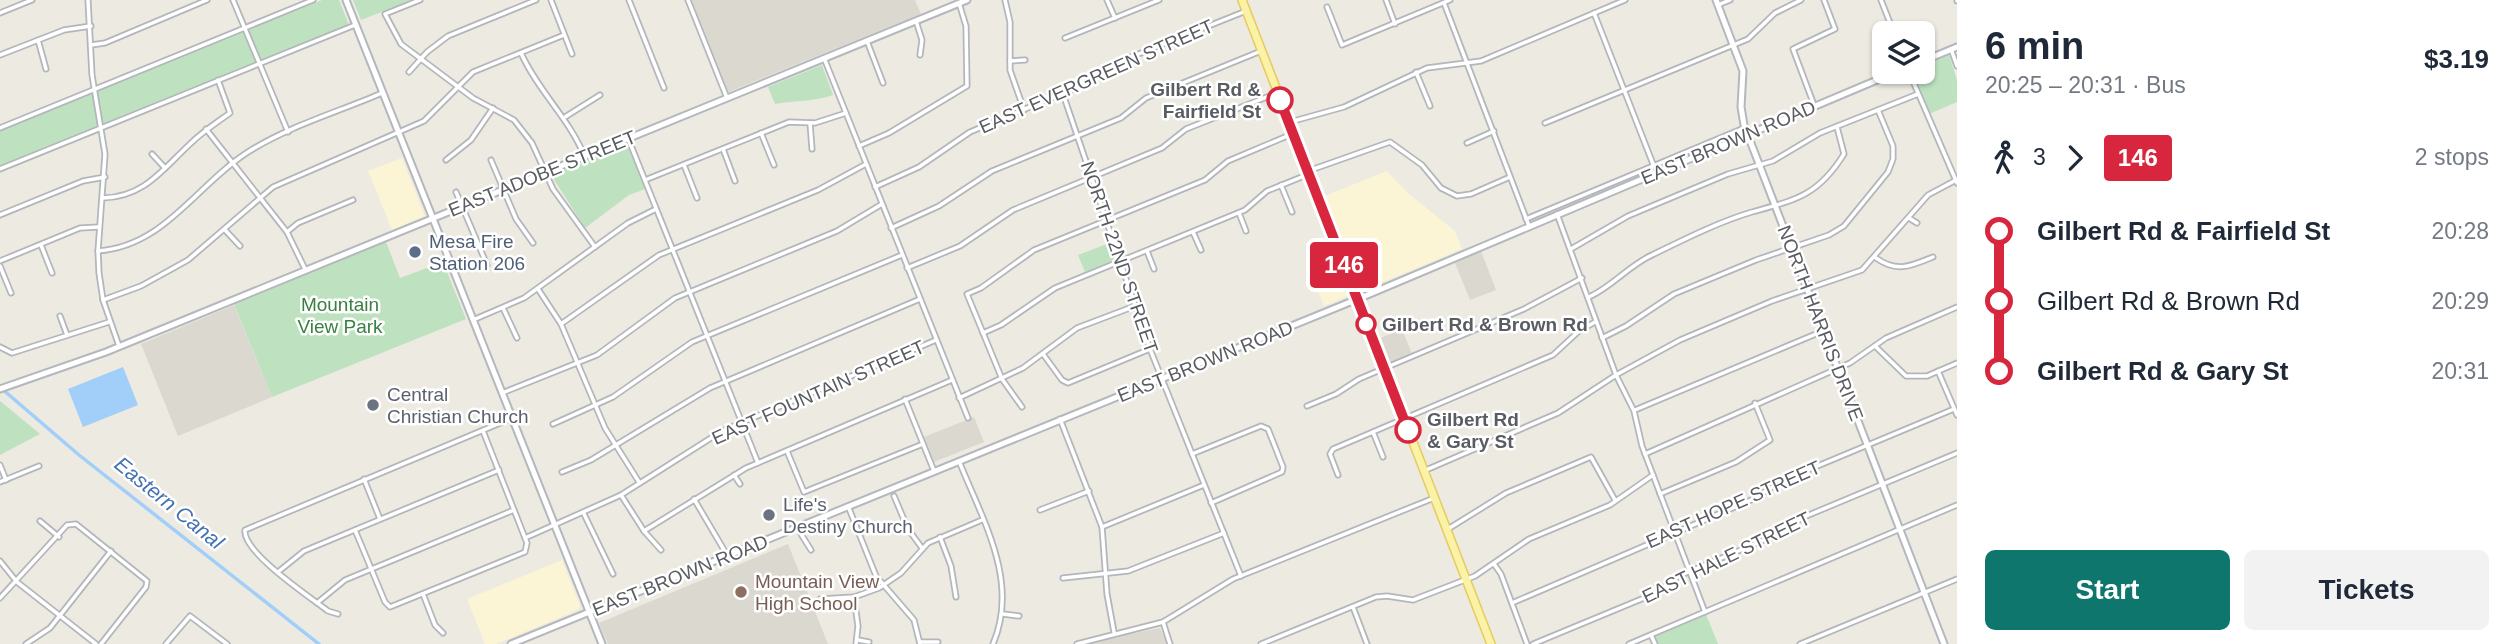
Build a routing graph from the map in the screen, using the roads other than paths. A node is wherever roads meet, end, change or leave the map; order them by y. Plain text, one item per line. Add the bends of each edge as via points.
1 (32, 0) edge
2 (88, 0) edge
3 (207, 0) edge
4 (233, 0) edge
5 (313, 0) edge
6 (346, 0) edge
7 (420, 0) edge
8 (536, 0) edge
9 (551, 0) edge
10 (628, 0) edge
11 (688, 0) edge
12 (967, 0) edge
13 (1005, 0) edge
14 (1107, 0) edge
15 (1159, 0) edge
16 (1241, 0) edge
17 (1386, 0) edge
18 (1450, 0) edge
19 (1625, 0) edge
20 (1730, 0) edge
21 (1801, 0) edge
22 (1824, 0) edge
23 (1881, 0) edge
24 (959, 3) junction
25 (1444, 3) junction
26 (1717, 3) edge
27 (1327, 7) dead end
28 (1246, 11) junction
29 (0, 13) edge
30 (1594, 13) junction
31 (1115, 18) junction
32 (916, 21) junction
33 (1889, 21) edge
34 (1395, 24) junction
35 (356, 25) junction
36 (91, 26) junction
37 (244, 28) junction
38 (564, 35) junction
39 (1065, 38) dead end
40 (38, 40) junction
41 (867, 41) junction
42 (91, 45) junction
43 (1733, 45) junction
44 (1954, 48) edge
45 (1261, 51) junction
46 (521, 53) junction
47 (572, 54) dead end
48 (0, 55) edge
49 (920, 55) dead end
50 (1935, 56) edge
51 (824, 58) junction
52 (421, 60) junction
53 (1026, 60) dead end
54 (1010, 61) junction
55 (260, 63) junction
56 (1467, 63) junction
57 (1956, 63) edge
58 (46, 69) dead end
59 (409, 72) dead end
60 (1416, 72) junction
61 (218, 80) junction
62 (1872, 82) edge
63 (883, 83) dead end
64 (1914, 84) edge
65 (457, 87) junction
66 (664, 88) dead end
67 (95, 89) junction
68 (1625, 90) junction
69 (383, 93) junction
70 (1277, 93) junction
71 (1063, 94) junction
72 (1918, 94) junction
73 (600, 95) dead end
74 (727, 98) junction
75 (1814, 105) junction
76 (1430, 106) dead end
77 (493, 108) junction
78 (1024, 110) junction
79 (1878, 110) junction
80 (846, 113) junction
81 (565, 117) junction
82 (810, 123) junction
83 (1289, 123) junction
84 (1545, 123) dead end
85 (1837, 127) junction
86 (0, 128) edge
87 (102, 128) junction
88 (206, 130) junction
89 (1747, 130) junction
90 (1494, 131) junction
91 (288, 132) junction
92 (399, 133) junction
93 (761, 133) junction
94 (1293, 134) junction
95 (1078, 135) junction
96 (628, 138) junction
97 (1466, 143) dead end
98 (859, 146) junction
99 (723, 149) junction
100 (813, 149) dead end
101 (152, 154) dead end
102 (584, 155) junction
103 (446, 160) dead end
104 (491, 160) dead end
105 (233, 163) junction
106 (866, 164) junction
107 (684, 165) junction
108 (774, 165) dead end
109 (1654, 165) junction
110 (1761, 165) junction
111 (165, 168) junction
112 (0, 169) edge
113 (545, 172) junction
114 (1308, 173) junction
115 (105, 177) junction
116 (1093, 177) junction
117 (1510, 177) junction
118 (645, 180) junction
119 (736, 181) dead end
120 (1957, 182) edge
121 (1281, 186) junction
122 (875, 187) junction
123 (502, 189) junction
124 (456, 192) dead end
125 (259, 197) junction
126 (103, 198) junction
127 (697, 198) dead end
128 (353, 200) dead end
129 (882, 204) junction
130 (462, 205) junction
131 (1777, 207) junction
132 (656, 208) junction
133 (1292, 212) dead end
134 (1239, 213) junction
135 (1557, 214) junction
136 (0, 215) edge
137 (433, 217) junction
138 (1909, 218) junction
139 (1526, 219) junction
140 (1108, 220) junction
141 (1917, 223) dead end
142 (1529, 226) junction
143 (99, 227) junction
144 (891, 228) junction
145 (225, 230) junction
146 (1246, 231) dead end
147 (287, 232) junction
148 (1193, 232) junction
149 (533, 243) dead end
150 (41, 245) junction
151 (240, 246) dead end
152 (595, 247) junction
153 (673, 249) junction
154 (1571, 249) junction
155 (1794, 249) junction
156 (1200, 250) dead end
157 (98, 251) junction
158 (1146, 251) junction
159 (902, 255) junction
160 (1933, 257) dead end
161 (1876, 258) junction
162 (1121, 261) junction
163 (0, 264) edge
164 (487, 265) dead end
165 (908, 268) junction
166 (1154, 269) dead end
167 (305, 270) junction
168 (52, 273) dead end
169 (1582, 278) junction
170 (538, 289) junction
171 (1808, 290) junction
172 (689, 291) junction
173 (11, 293) dead end
174 (1589, 297) junction
175 (920, 299) junction
176 (1357, 299) junction
177 (103, 300) junction
178 (1135, 306) junction
179 (1957, 307) edge
180 (503, 308) junction
181 (60, 316) dead end
182 (473, 320) junction
183 (109, 322) junction
184 (1595, 322) junction
185 (561, 324) junction
186 (1823, 331) junction
187 (983, 333) junction
188 (67, 335) junction
189 (707, 335) junction
190 (517, 338) dead end
191 (1602, 338) junction
192 (936, 340) junction
193 (119, 346) junction
194 (1875, 346) junction
195 (0, 347) edge
196 (1150, 349) junction
197 (1043, 354) junction
198 (1957, 363) edge
199 (577, 364) junction
200 (1839, 368) junction
201 (1384, 369) junction
202 (1938, 371) junction
203 (1616, 375) junction
204 (1161, 378) junction
205 (1002, 379) junction
206 (952, 380) junction
207 (725, 381) junction
208 (2, 388) edge
209 (502, 393) junction
210 (959, 398) junction
211 (905, 400) junction
212 (1755, 403) junction
213 (1307, 405) dead end
214 (594, 407) junction
215 (1022, 407) dead end
216 (1954, 409) junction
217 (1634, 411) junction
218 (1957, 415) edge
219 (512, 418) junction
220 (968, 418) dead end
221 (1060, 419) junction
222 (1404, 420) junction
223 (742, 422) junction
224 (553, 424) dead end
225 (483, 430) junction
226 (1373, 432) junction
227 (923, 444) junction
228 (616, 445) junction
229 (1867, 445) junction
230 (787, 451) junction
231 (1957, 453) edge
232 (1191, 454) junction
233 (1645, 454) junction
234 (1383, 457) dead end
235 (959, 461) junction
236 (758, 463) junction
237 (0, 466) edge
238 (39, 467) dead end
239 (499, 470) junction
240 (934, 471) junction
241 (1423, 471) junction
242 (562, 472) dead end
243 (734, 475) junction
244 (1338, 475) dead end
245 (1653, 475) junction
246 (364, 479) junction
247 (6, 480) junction
248 (0, 482) edge
249 (639, 482) junction
250 (740, 484) dead end
251 (1883, 484) junction
252 (1203, 485) junction
253 (1089, 491) junction
254 (1660, 494) junction
255 (621, 495) junction
256 (894, 496) dead end
257 (1434, 498) junction
258 (694, 499) junction
259 (1615, 500) junction
260 (1211, 503) junction
261 (1957, 505) edge
262 (848, 506) junction
263 (514, 510) junction
264 (1041, 510) dead end
265 (584, 514) junction
266 (380, 519) junction
267 (982, 520) junction
268 (40, 521) dead end
269 (555, 526) junction
270 (1102, 527) junction
271 (1900, 529) junction
272 (355, 530) junction
273 (1446, 530) junction
274 (644, 531) junction
275 (1225, 533) junction
276 (1675, 533) junction
277 (801, 534) dead end
278 (59, 537) junction
279 (940, 537) junction
280 (525, 538) junction
281 (922, 548) junction
282 (661, 550) dead end
283 (811, 550) dead end
284 (111, 551) junction
285 (727, 556) junction
286 (0, 561) edge
287 (1494, 564) junction
288 (371, 569) junction
289 (1689, 571) junction
290 (278, 572) junction
291 (1106, 573) junction
292 (613, 574) dead end
293 (1241, 576) junction
294 (1063, 578) dead end
295 (1466, 579) junction
296 (1957, 579) edge
297 (17, 582) junction
298 (883, 586) junction
299 (1924, 592) junction
300 (423, 594) junction
301 (853, 597) junction
302 (956, 597) dead end
303 (0, 598) edge
304 (820, 599) dead end
305 (317, 603) junction
306 (1512, 603) junction
307 (1353, 607) junction
308 (589, 612) junction
309 (1705, 612) junction
310 (338, 614) dead end
311 (1003, 614) junction
312 (60, 616) junction
313 (1019, 616) dead end
314 (1163, 622) junction
315 (443, 633) dead end
316 (1114, 633) junction
317 (1651, 635) junction
318 (857, 642) edge
319 (869, 642) dead end
320 (938, 642) edge
321 (920, 643) edge
322 (26, 644) edge
323 (96, 644) edge
324 (101, 644) edge
325 (166, 644) edge
326 (228, 644) edge
327 (511, 644) edge
328 (602, 644) edge
329 (993, 644) edge
330 (1077, 644) edge
331 (1170, 644) edge
332 (1261, 644) edge
333 (1367, 644) edge
334 (1491, 644) edge
335 (1527, 644) edge
336 (1533, 644) edge
337 (1629, 644) edge
338 (1655, 644) edge
339 (1800, 644) edge
340 (1944, 644) edge

1 - 29 street
2 - 36 street
3 - 42 street
4 - 37 street
5 - 37 street
6 - 35 main road
7 - 52 street via 385,14 401,44
8 - 52 street via 448,36
9 - 38 street
10 - 66 street
11 - 74 street
12 - 24 main road, EAST ADOBE STREET
13 - 54 street
14 - 31 street
15 - 31 street
16 - 28 main road
17 - 34 street
18 - 25 street
19 - 30 street
20 - 26 street
21 - 43 street via 1775,13 1748,39
22 - 75 street via 1835,29 1793,49
23 - 33 street
24 - 32 main road, EAST ADOBE STREET
24 - 98 street via 966,26 967,86
25 - 34 street
25 - 56 street
26 - 43 main road, NORTH HARRIS DRIVE
27 - 34 street via 1342,45
28 - 45 main road
28 - 71 street, EAST EVERGREEN STREET via 1106,67
30 - 56 street via 1490,58
30 - 68 street
31 - 39 street
32 - 41 main road, EAST ADOBE STREET
32 - 49 street via 922,40
35 - 55 street
35 - 69 main road
36 - 40 street via 68,28
36 - 42 street
37 - 55 street
37 - 67 street
38 - 46 street
38 - 47 street
40 - 48 street
40 - 58 street
41 - 51 main road, EAST ADOBE STREET
41 - 63 street
42 - 67 street
43 - 68 street
43 - 89 main road, NORTH HARRIS DRIVE via 1744,78 1741,107
44 - 50 main road
44 - 57 street
45 - 70 main road
45 - 95 street via 1146,98 1121,118
46 - 65 street via 473,72
46 - 81 street via 531,74
51 - 74 main road, EAST ADOBE STREET
51 - 80 street
52 - 59 street
52 - 65 street
53 - 54 street
54 - 78 street
55 - 61 street
55 - 91 street
56 - 60 street
56 - 90 street
60 - 76 street
60 - 83 street via 1344,107
61 - 87 street
61 - 88 street via 230,112
62 - 75 main road, EAST BROWN ROAD
64 - 72 street
65 - 77 street
65 - 92 street via 424,121
67 - 86 street
67 - 87 street
68 - 84 street
68 - 109 street
69 - 91 street
69 - 92 main road
70 - 83 main road
70 - 116 street via 1186,129 1162,148
71 - 78 street, EAST EVERGREEN STREET
71 - 95 street, NORTH 22ND STREET
72 - 79 street
72 - 120 street
73 - 81 street
74 - 96 main road, EAST ADOBE STREET
75 - 89 main road, EAST BROWN ROAD
77 - 103 street via 471,139
77 - 113 street via 514,120 532,143
78 - 122 street, EAST EVERGREEN STREET via 970,132 919,167
79 - 85 street
79 - 155 street via 1893,146 1888,172 1844,226
80 - 82 street
80 - 98 street
81 - 102 street
82 - 93 street via 789,122
82 - 100 street
83 - 94 main road
85 - 110 street
85 - 131 street via 1844,146 1842,158 1813,191
87 - 112 street
87 - 115 street
88 - 105 street
88 - 111 street
89 - 109 street, EAST BROWN ROAD
89 - 110 main road, NORTH HARRIS DRIVE
89 - 135 main road, EAST BROWN ROAD
90 - 97 street
90 - 117 street
91 - 105 street
92 - 125 street via 291,177
92 - 137 main road
93 - 99 street
93 - 108 street
94 - 114 main road
94 - 140 street via 1228,161 1205,180
95 - 116 street, NORTH 22ND STREET
95 - 144 street via 992,172 939,206
96 - 102 main road, EAST ADOBE STREET
96 - 118 street
98 - 106 street
99 - 107 street
99 - 119 street
101 - 111 street
102 - 113 main road, EAST ADOBE STREET
104 - 123 street
105 - 125 street
105 - 157 street via 160,228 125,246
106 - 122 street
106 - 153 street via 818,190
107 - 118 street
107 - 127 street
109 - 139 street, EAST BROWN ROAD
110 - 131 main road, NORTH HARRIS DRIVE
110 - 154 street via 1628,216
111 - 126 street via 136,192
113 - 123 main road, EAST ADOBE STREET
113 - 152 street
114 - 117 street via 1390,142 1422,165 1441,188 1457,196
114 - 121 street
114 - 176 main road
115 - 126 street
115 - 136 street via 83,181
116 - 140 street, NORTH 22ND STREET
116 - 165 street via 1013,210 960,246
117 - 139 street
118 - 132 street
120 - 138 street via 1928,195
121 - 133 street
121 - 134 street
122 - 129 street
123 - 130 main road, EAST ADOBE STREET
123 - 149 street
124 - 130 street
125 - 145 street
125 - 147 street
126 - 143 street
128 - 147 street
129 - 144 street
129 - 172 street via 837,231
130 - 137 main road, EAST ADOBE STREET
130 - 164 street
131 - 155 main road, NORTH HARRIS DRIVE
131 - 174 street via 1752,212 1650,255
132 - 152 street
132 - 153 street
134 - 146 street
134 - 148 street
135 - 142 main road, EAST BROWN ROAD
135 - 154 street
137 - 167 main road, EAST ADOBE STREET
137 - 182 main road
138 - 141 street
138 - 161 street
139 - 142 street
140 - 162 street, NORTH 22ND STREET
140 - 187 street via 1034,250 967,293
142 - 176 main road, EAST BROWN ROAD
143 - 150 street via 80,228
143 - 157 street
144 - 159 street
145 - 151 street
145 - 177 street via 170,271
147 - 167 street
148 - 156 street
148 - 158 street
150 - 163 street
150 - 168 street
152 - 170 street
153 - 172 street
153 - 185 street
154 - 169 street
155 - 171 main road, NORTH HARRIS DRIVE
155 - 191 street via 1674,294
157 - 177 street
158 - 162 street
158 - 166 street
159 - 165 street
159 - 189 street
160 - 161 street via 1903,269
161 - 171 street via 1862,270
162 - 178 street, NORTH 22ND STREET
162 - 187 street via 1055,288
163 - 173 street
165 - 175 street
167 - 193 main road, EAST ADOBE STREET
169 - 174 street
169 - 201 street via 1524,309
170 - 180 street
170 - 185 street
171 - 186 main road, NORTH HARRIS DRIVE
171 - 203 street via 1680,340
172 - 189 street
172 - 199 street
174 - 184 street
175 - 192 street
175 - 207 street
176 - 201 main road
176 - 204 main road, EAST BROWN ROAD
177 - 183 street
178 - 196 street, NORTH 22ND STREET
178 - 197 street via 1077,328
179 - 194 street
180 - 182 street
180 - 190 street
181 - 188 street
182 - 209 main road
183 - 188 street
183 - 193 street
184 - 191 street
184 - 222 street via 1553,355
185 - 199 street
186 - 200 main road, NORTH HARRIS DRIVE
186 - 217 street
187 - 205 street
188 - 195 street via 9,353
189 - 207 street
189 - 214 street
191 - 203 street
192 - 206 street
192 - 223 street, EAST FOUNTAIN STREET
193 - 208 main road, EAST ADOBE STREET
194 - 200 street
194 - 202 street via 1906,376
196 - 197 street via 1068,383
196 - 204 street, NORTH 22ND STREET
197 - 205 street
198 - 202 street
199 - 209 street
199 - 214 street
200 - 212 street
200 - 229 main road, NORTH HARRIS DRIVE
201 - 213 street
201 - 222 main road
202 - 216 street
203 - 217 street
203 - 241 street via 1558,413
204 - 221 main road, EAST BROWN ROAD
204 - 232 street, NORTH 22ND STREET
205 - 210 street
205 - 215 street
206 - 210 street
206 - 211 street
207 - 223 street
207 - 228 street
209 - 219 main road
210 - 220 street
211 - 227 street
211 - 230 street
212 - 233 street
212 - 254 street via 1770,440 1736,461
214 - 224 street
214 - 228 street
216 - 218 street
216 - 229 street, EAST HOPE STREET
217 - 233 street
219 - 225 street
219 - 269 main road
221 - 235 main road, EAST BROWN ROAD
221 - 253 street
222 - 226 street
222 - 241 main road
223 - 236 street
223 - 249 street, EAST FOUNTAIN STREET
225 - 239 street
225 - 246 street
226 - 234 street
226 - 244 street via 1332,450
227 - 230 street via 804,492
227 - 240 street
228 - 242 street
228 - 249 street
229 - 251 main road, NORTH HARRIS DRIVE
229 - 276 street, EAST HOPE STREET
230 - 236 street
231 - 251 street, EAST HALE STREET
232 - 252 street, NORTH 22ND STREET
232 - 260 street via 1265,426 1283,471
233 - 245 street
235 - 240 main road, EAST BROWN ROAD
235 - 267 street
236 - 243 street
237 - 247 street
238 - 247 street
239 - 263 street
239 - 266 street
240 - 262 main road, EAST BROWN ROAD
241 - 257 main road
243 - 250 street
243 - 258 street
245 - 254 street
245 - 259 street
246 - 266 street
246 - 290 street via 244,532 253,550
247 - 248 street
249 - 255 street, EAST FOUNTAIN STREET
251 - 271 main road, NORTH HARRIS DRIVE
251 - 289 street, EAST HALE STREET
252 - 260 street, NORTH 22ND STREET
252 - 270 street
253 - 264 street
253 - 270 street
254 - 276 street
255 - 265 street, EAST FOUNTAIN STREET
255 - 274 street
256 - 281 street
257 - 273 main road
257 - 293 street
258 - 274 street
258 - 285 street
259 - 273 street via 1591,457 1506,493
259 - 287 street via 1529,539
260 - 275 street, NORTH 22ND STREET
261 - 271 street
262 - 285 main road, EAST BROWN ROAD
262 - 298 street
263 - 280 street
263 - 288 street
265 - 269 street, EAST FOUNTAIN STREET
265 - 292 street
266 - 272 street
267 - 279 street
267 - 311 street via 1001,572
268 - 278 street
269 - 280 street, EAST FOUNTAIN STREET
269 - 308 main road
270 - 291 street
271 - 299 main road, NORTH HARRIS DRIVE
271 - 309 street
272 - 288 street
272 - 290 street via 300,553
273 - 295 main road
274 - 282 street
275 - 291 street via 1137,568
275 - 293 street, NORTH 22ND STREET
276 - 289 street
276 - 306 street, EAST HOPE STREET
277 - 283 street
278 - 284 street via 72,523
278 - 297 street
279 - 281 street
279 - 302 street
280 - 300 street via 527,549
281 - 298 street
284 - 312 street
284 - 324 street via 148,583
285 - 308 main road, EAST BROWN ROAD
286 - 297 street
287 - 295 street
287 - 306 street
288 - 300 street via 388,606
288 - 305 street via 336,585
289 - 309 street
289 - 336 street, EAST HALE STREET via 1656,593
290 - 305 street
291 - 294 street
291 - 316 street
293 - 314 street
295 - 307 street via 1416,600 1383,596
295 - 334 main road
296 - 299 street
297 - 303 street
297 - 312 street
298 - 301 street
298 - 321 street via 914,620
299 - 339 street
299 - 340 main road, NORTH HARRIS DRIVE
300 - 315 street
301 - 304 street
301 - 318 street
305 - 310 street
306 - 335 street
307 - 332 street
307 - 333 street
308 - 327 main road, EAST BROWN ROAD
308 - 328 main road
309 - 317 street
311 - 313 street
311 - 329 street
312 - 322 street via 43,635
312 - 323 street
314 - 316 street
314 - 331 street
316 - 330 street
317 - 337 street
317 - 338 street
318 - 319 street
320 - 321 street
325 - 326 street via 190,616

